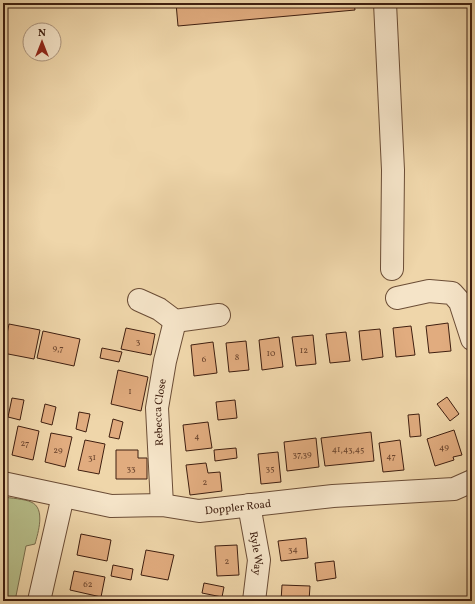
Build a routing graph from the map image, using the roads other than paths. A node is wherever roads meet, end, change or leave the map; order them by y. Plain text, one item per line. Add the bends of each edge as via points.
1 (385, 3) edge
2 (392, 269) dead end
3 (397, 298) dead end
4 (138, 300) dead end
5 (219, 315) dead end
6 (175, 321) junction
7 (472, 339) edge
8 (472, 480) edge
9 (3, 483) edge
10 (63, 496) junction
11 (162, 505) junction
12 (249, 505) junction
13 (39, 601) edge
14 (254, 601) edge

1 - 2 street via 393,170
3 - 7 street via 429,291 452,292 460,302
4 - 6 street via 159,309
5 - 6 street
6 - 11 street, Rebecca Close via 157,408
8 - 12 street, Doppler Road via 454,489 333,496
9 - 10 street, Doppler Road
10 - 11 street, Doppler Road via 111,506
10 - 13 street
11 - 12 street, Doppler Road via 198,511
12 - 14 street, Ryle Way via 259,560

